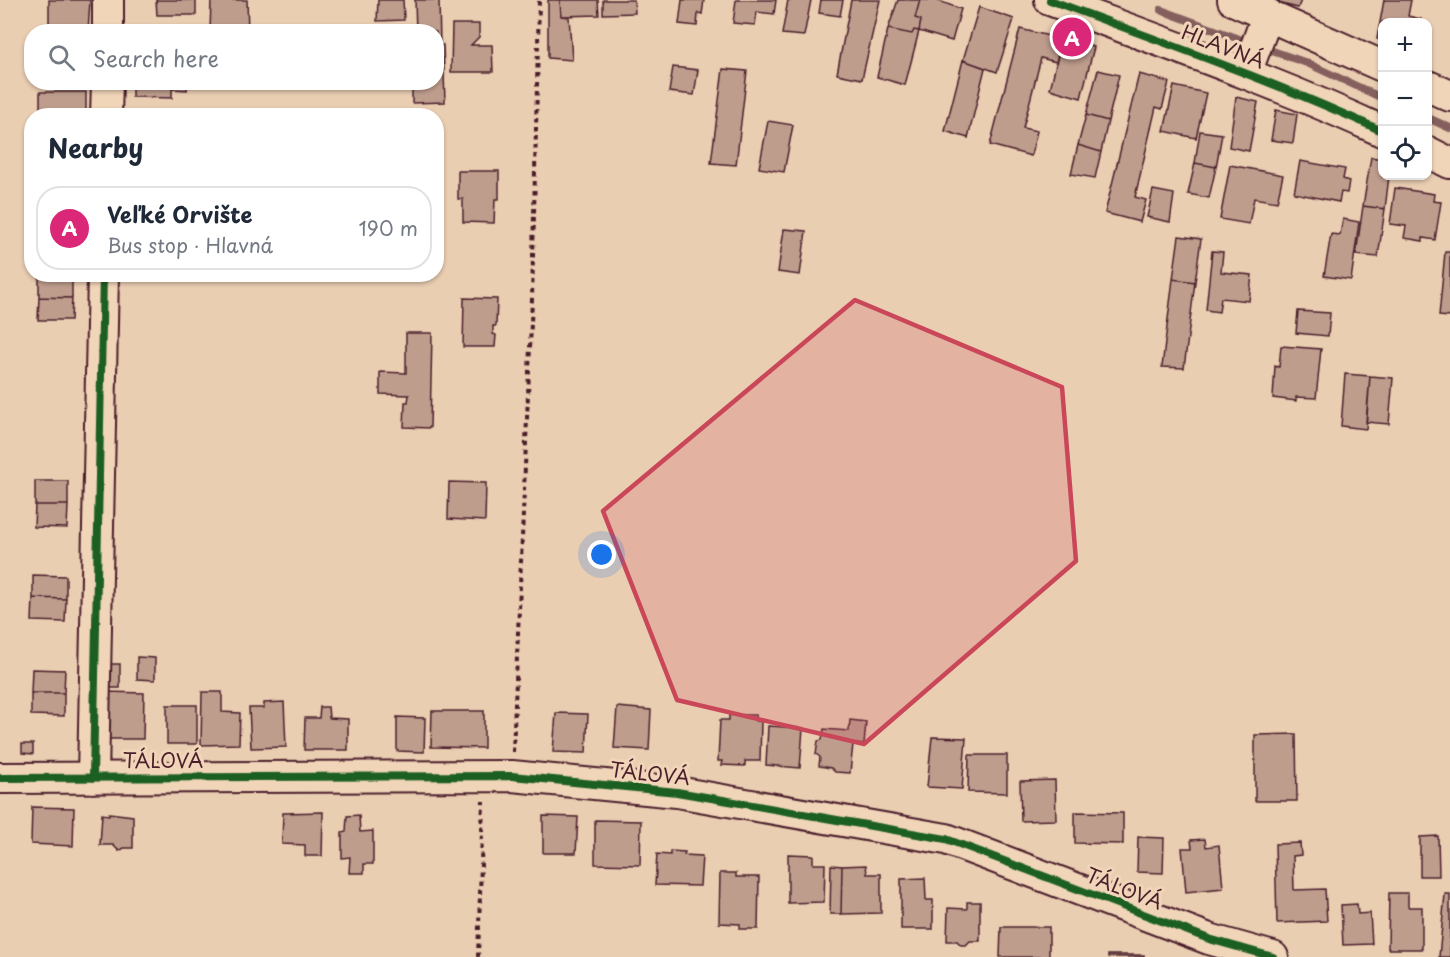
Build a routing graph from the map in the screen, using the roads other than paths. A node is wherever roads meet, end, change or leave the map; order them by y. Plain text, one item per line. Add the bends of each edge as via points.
1 (108, 0) edge
2 (1050, 0) edge
3 (1254, 10) edge
4 (108, 24) edge
5 (1378, 64) edge
6 (1249, 66) junction
7 (1432, 88) edge
8 (107, 90) edge
9 (1450, 96) edge
10 (106, 108) edge
11 (1378, 129) edge
12 (1432, 154) edge
13 (1450, 163) edge
14 (103, 282) edge
15 (0, 778) edge
16 (93, 778) junction
17 (1273, 957) edge

1 - 4 street
2 - 6 street, HLAVNÁ
3 - 5 street
3 - 6 street
6 - 11 street, HLAVNÁ
7 - 9 street
8 - 10 street
12 - 13 street
14 - 16 street
15 - 16 street, TÁLOVÁ
16 - 17 street, TÁLOVÁ via 497,776 677,792 946,839 1209,939

